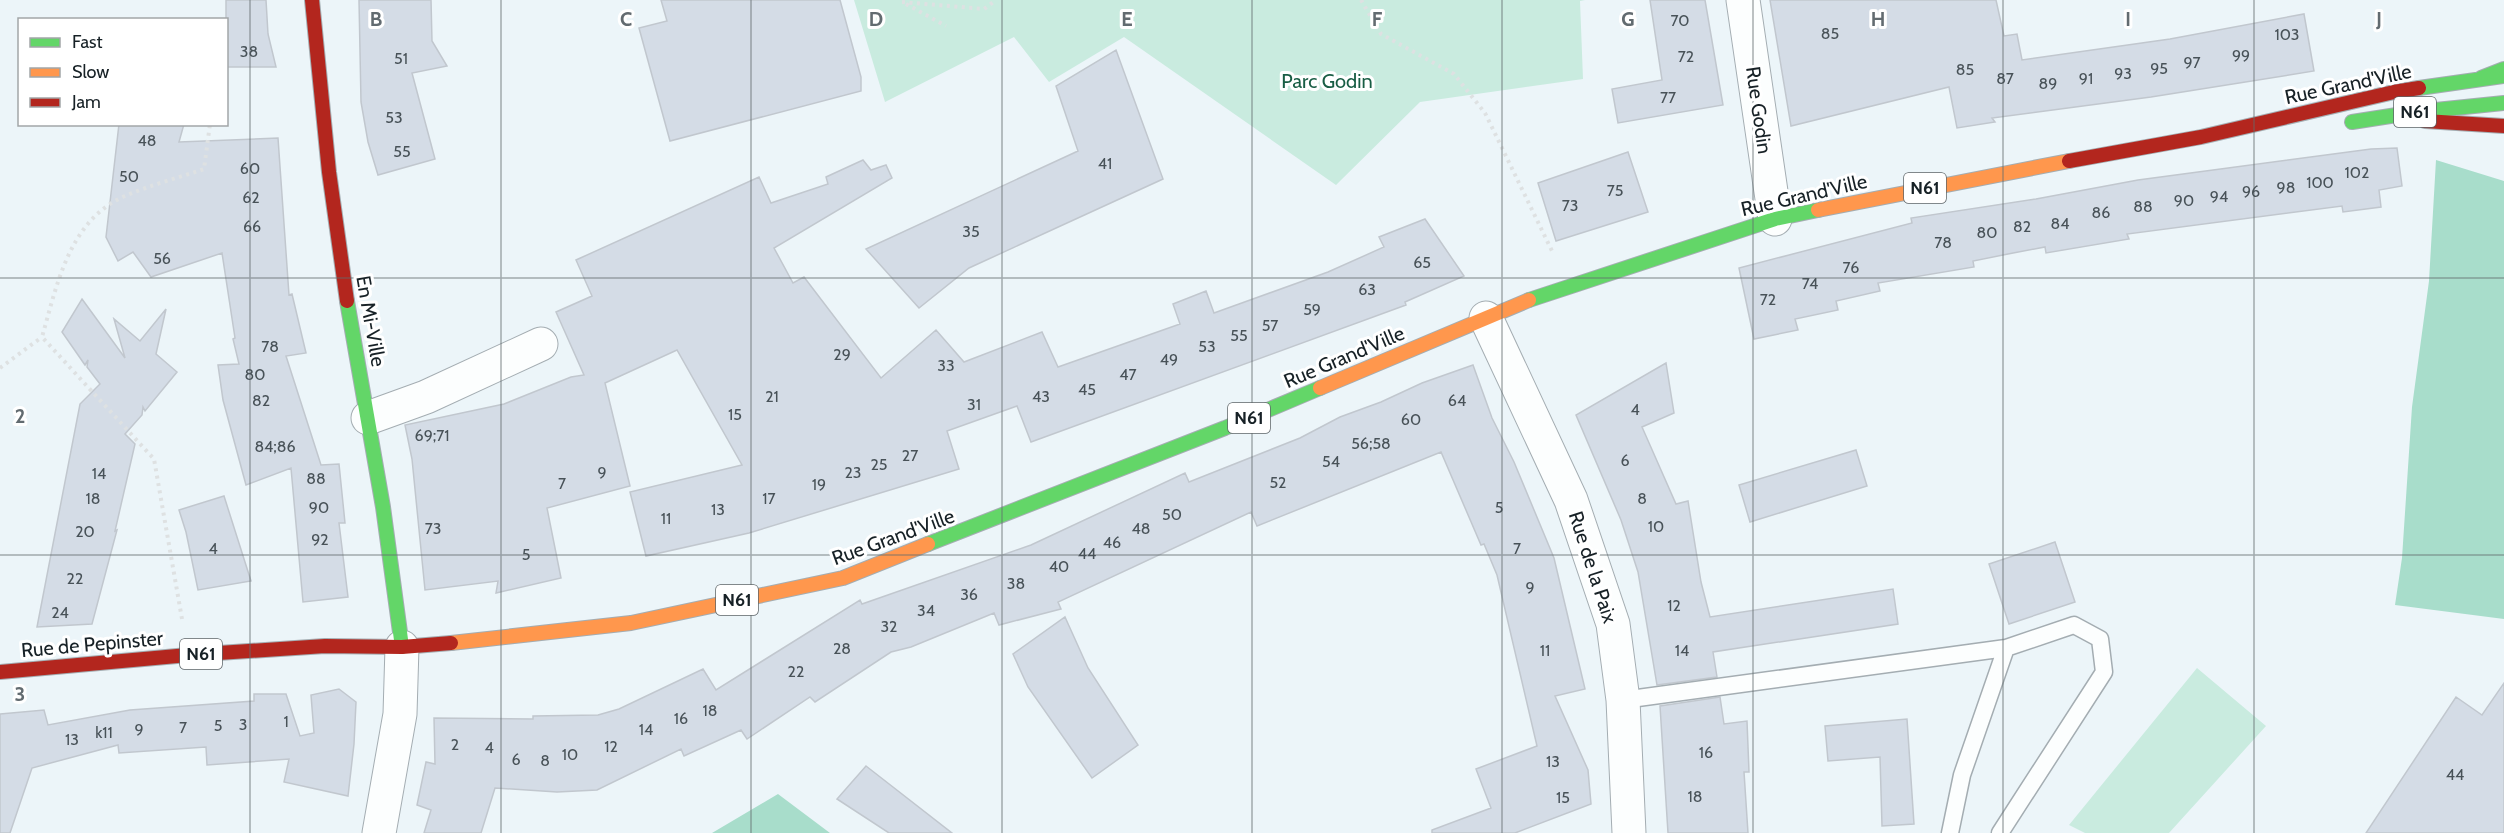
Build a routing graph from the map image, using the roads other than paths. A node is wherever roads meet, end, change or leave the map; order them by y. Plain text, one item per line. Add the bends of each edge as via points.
1 (312, 0) edge
2 (1743, 0) edge
3 (2504, 69) edge
4 (2504, 76) edge
5 (2481, 78) junction
6 (2504, 104) edge
7 (2485, 106) junction
8 (2504, 109) edge
9 (2313, 126) dead end
10 (2504, 126) edge
11 (2201, 137) junction
12 (1775, 219) junction
13 (1486, 318) junction
14 (541, 344) dead end
15 (368, 418) junction
16 (402, 647) junction
17 (2006, 648) junction
18 (0, 672) edge
19 (1623, 699) junction
20 (379, 833) edge
21 (1629, 833) edge
22 (1950, 833) edge
23 (2000, 833) edge

1 - 15 main road, En Mi-Ville via 324,140
2 - 12 street, Rue Godin
3 - 5 main road
4 - 5 main road, Rue Grand'Ville / N61
5 - 11 main road, Rue Grand'Ville / N61 via 2394,92
6 - 7 main road, Rue Grand'Ville / N61
7 - 8 main road
7 - 10 main road, Rue Grand'Ville / N61 via 2341,123 2430,121
9 - 11 main road, Rue Grand'Ville / N61
11 - 12 main road, Rue Grand'Ville / N61
12 - 13 main road, Rue Grand'Ville / N61 via 1547,293
13 - 16 main road, Rue Grand'Ville / N61 via 1203,437 843,578 631,623
13 - 19 street, Rue de la Paix via 1571,500 1613,624
14 - 15 street via 426,398
15 - 16 main road, En Mi-Ville via 395,574
16 - 18 main road, Rue de Pepinster / N61 via 325,646
16 - 20 street via 400,714
17 - 19 lane
17 - 22 lane via 1962,775
17 - 23 lane via 2074,626 2100,639 2104,672
19 - 21 street, Rue de la Paix

